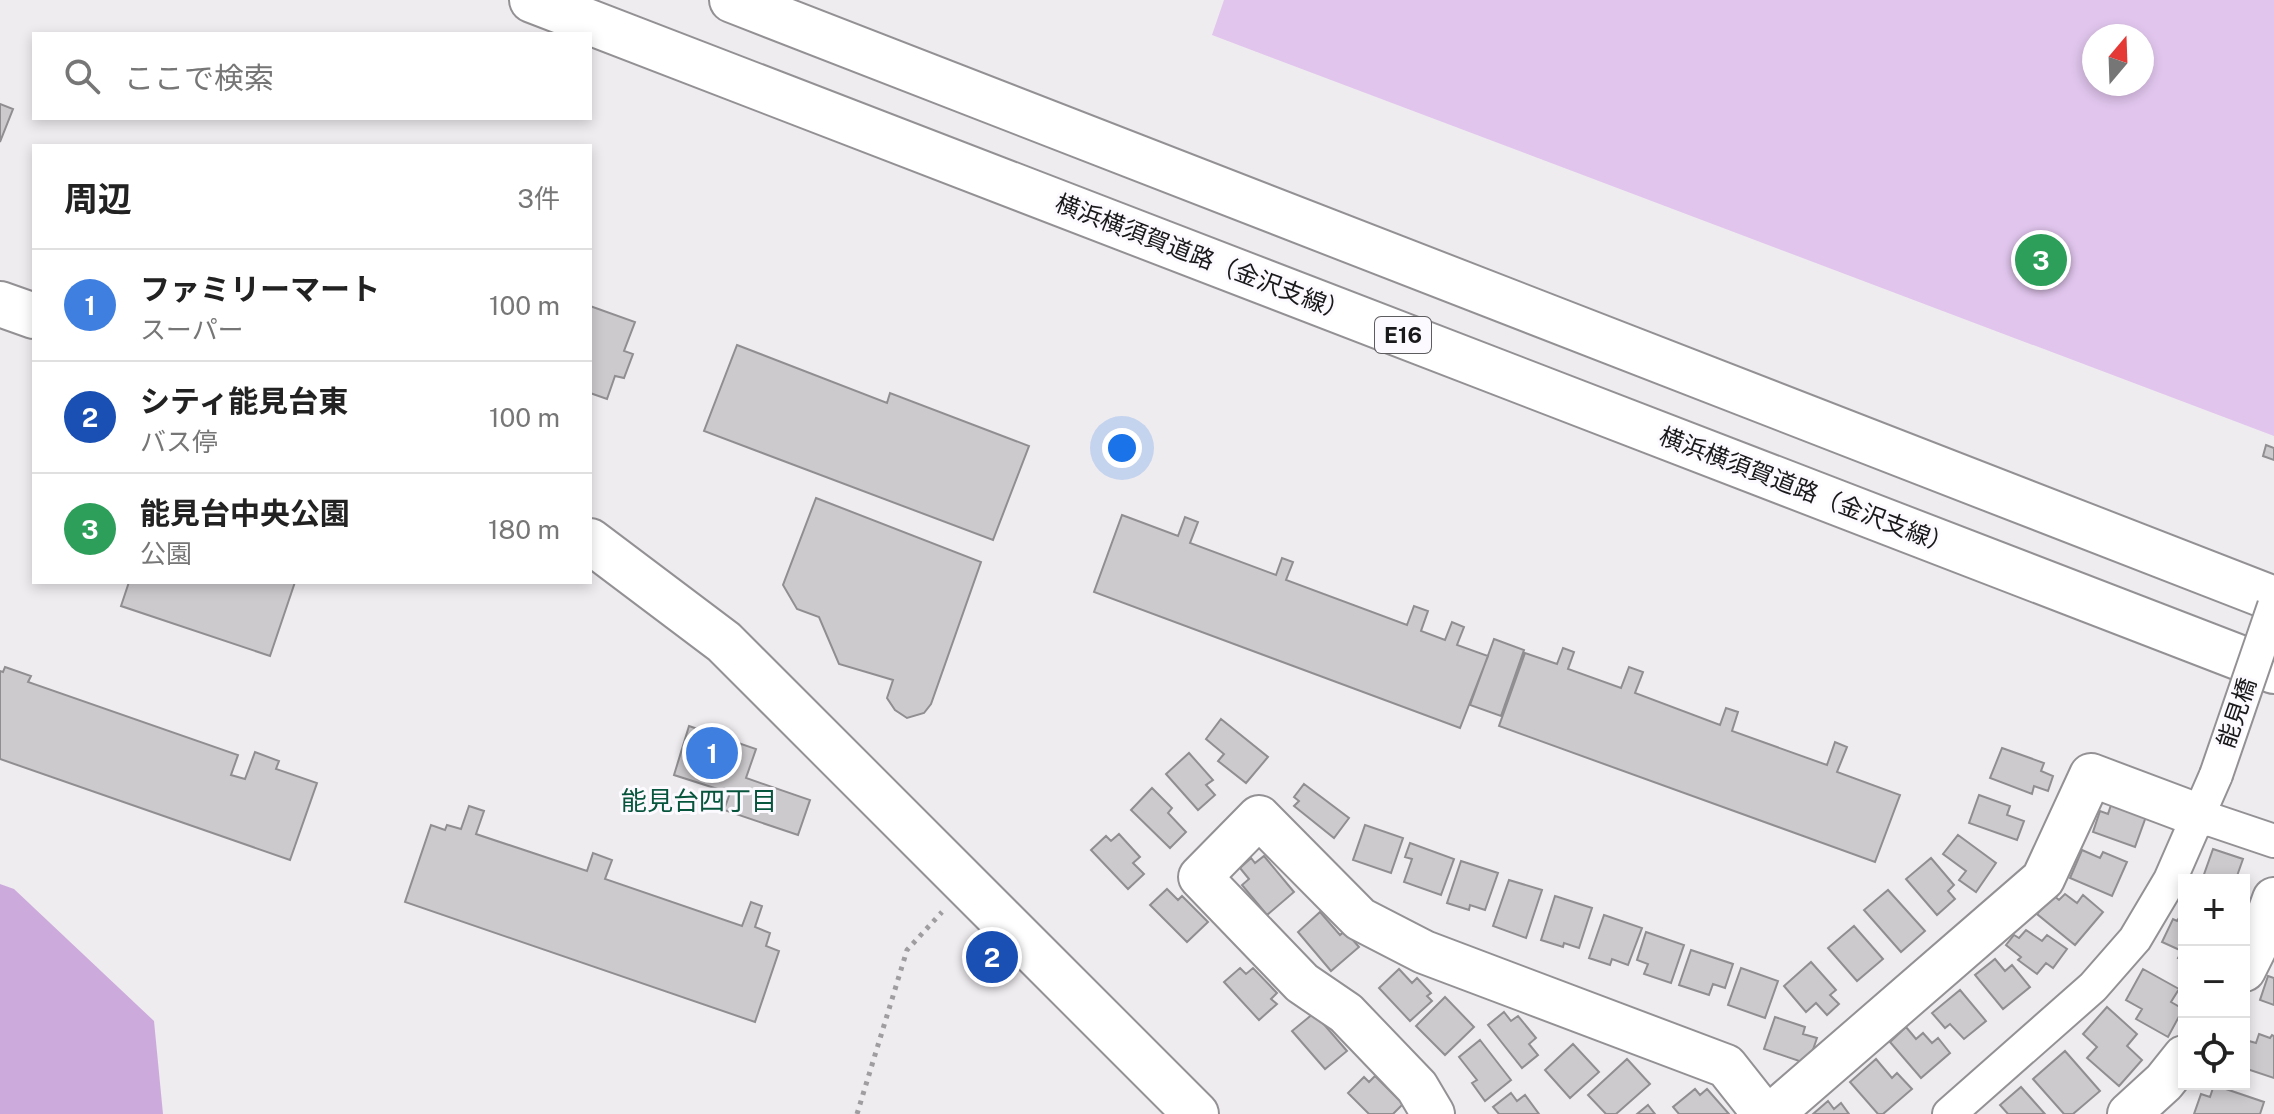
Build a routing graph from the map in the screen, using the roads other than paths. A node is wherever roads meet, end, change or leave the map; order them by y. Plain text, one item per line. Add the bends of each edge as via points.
1 (532, 0) edge
2 (732, 0) edge
3 (0, 304) edge
4 (32, 315) edge
5 (592, 543) edge
6 (2274, 599) edge
7 (2274, 606) edge
8 (2274, 671) edge
9 (2200, 816) junction
10 (2274, 841) edge
11 (2274, 899) edge
12 (2250, 958) edge
13 (2178, 1064) edge
14 (1196, 1114) edge
15 (1433, 1114) edge
16 (1764, 1114) edge
17 (1772, 1114) edge
18 (1949, 1114) edge
19 (2129, 1114) edge

1 - 8 main road, 横浜横須賀道路（金沢支線） / E16
2 - 6 main road
3 - 4 main road
5 - 14 main road via 724,642
7 - 9 street, 能見橋, bridge
9 - 10 street
9 - 17 street via 2091,775 2043,879
9 - 18 street, 能見橋 via 2135,939 2093,987
11 - 12 street
13 - 19 street
15 - 16 street via 1417,1087 1346,1013 1302,983 1200,877 1259,817 1360,919 1424,952 1726,1066

